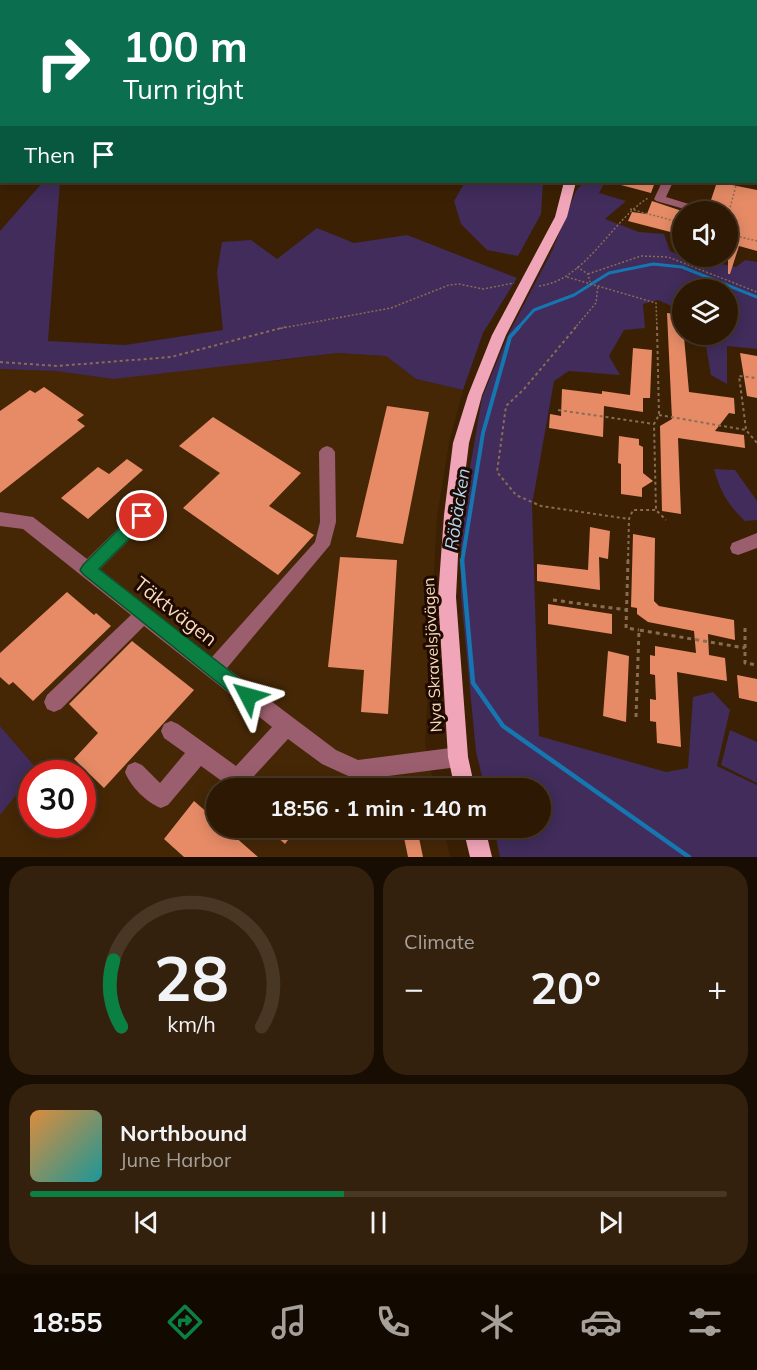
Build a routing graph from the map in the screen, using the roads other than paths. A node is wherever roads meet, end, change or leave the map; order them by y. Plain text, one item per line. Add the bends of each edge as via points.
1 (570, 183) edge
2 (667, 184) edge
3 (672, 202) edge
4 (327, 452) dead end
5 (142, 516) dead end
6 (0, 519) edge
7 (757, 540) edge
8 (738, 548) dead end
9 (88, 570) junction
10 (144, 614) junction
11 (214, 669) junction
12 (54, 702) dead end
13 (287, 726) junction
14 (171, 732) dead end
15 (199, 752) junction
16 (458, 758) junction
17 (135, 772) dead end
18 (463, 778) edge
19 (476, 838) edge
20 (481, 857) edge

1 - 16 main road, Nya Skravelsjövägen via 561,217 499,335 461,443 447,597
2 - 3 street via 660,199
4 - 11 street via 328,522 322,545
5 - 9 street
6 - 9 street, Täktvägen via 27,522
7 - 8 street
9 - 10 street, Täktvägen
10 - 11 street, Täktvägen
10 - 12 street
11 - 13 street, Täktvägen
13 - 15 street via 237,780
13 - 16 street, Täktvägen via 329,757 357,771
14 - 15 street
15 - 17 street via 161,798
16 - 18 main road, Nya Skravelsjövägen
19 - 20 main road

